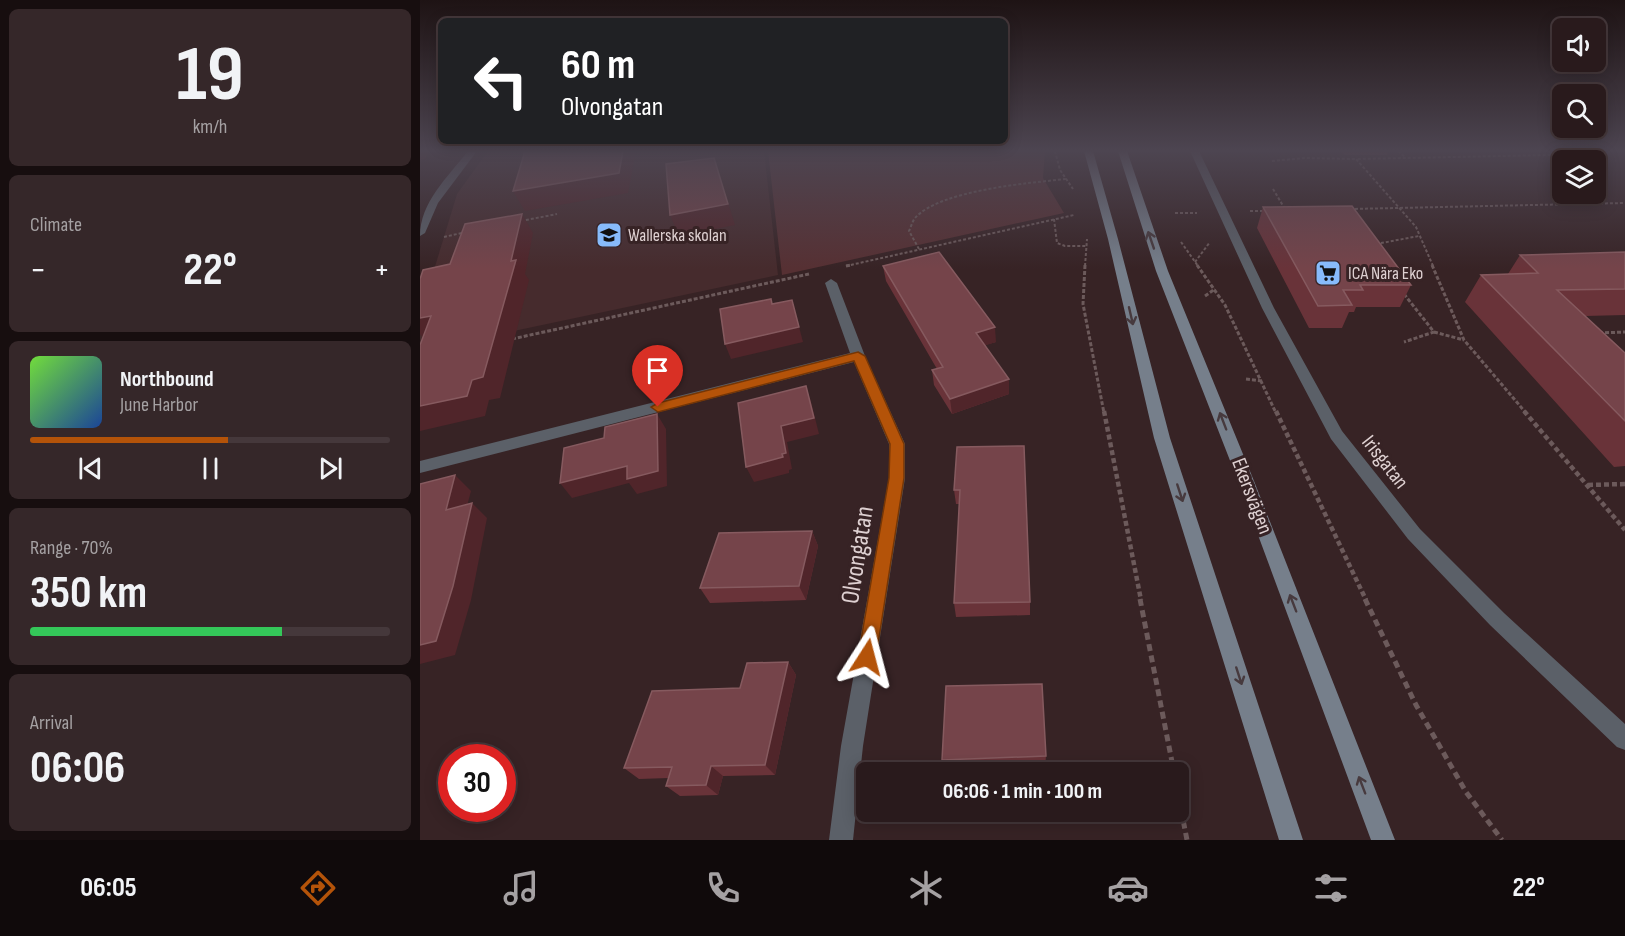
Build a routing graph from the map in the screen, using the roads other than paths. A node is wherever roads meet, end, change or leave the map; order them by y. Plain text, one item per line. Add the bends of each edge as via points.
1 (443, 190) edge
2 (1099, 190) edge
3 (1135, 190) edge
4 (1212, 190) edge
5 (420, 233) edge
6 (833, 275) road end
7 (858, 356) junction
8 (420, 467) edge
9 (1625, 739) edge
10 (842, 840) edge
11 (1291, 840) edge
12 (1383, 840) edge

1 - 5 street
2 -> 11 main road via 1162,438
12 -> 3 main road, Ekersvägen via 1162,271
4 - 9 street, Irisgatan via 1268,308 1336,435 1414,534 1497,619
6 - 7 street, Olvongatan
7 - 8 street
7 - 10 street, Olvongatan via 897,444 897,478 852,746

